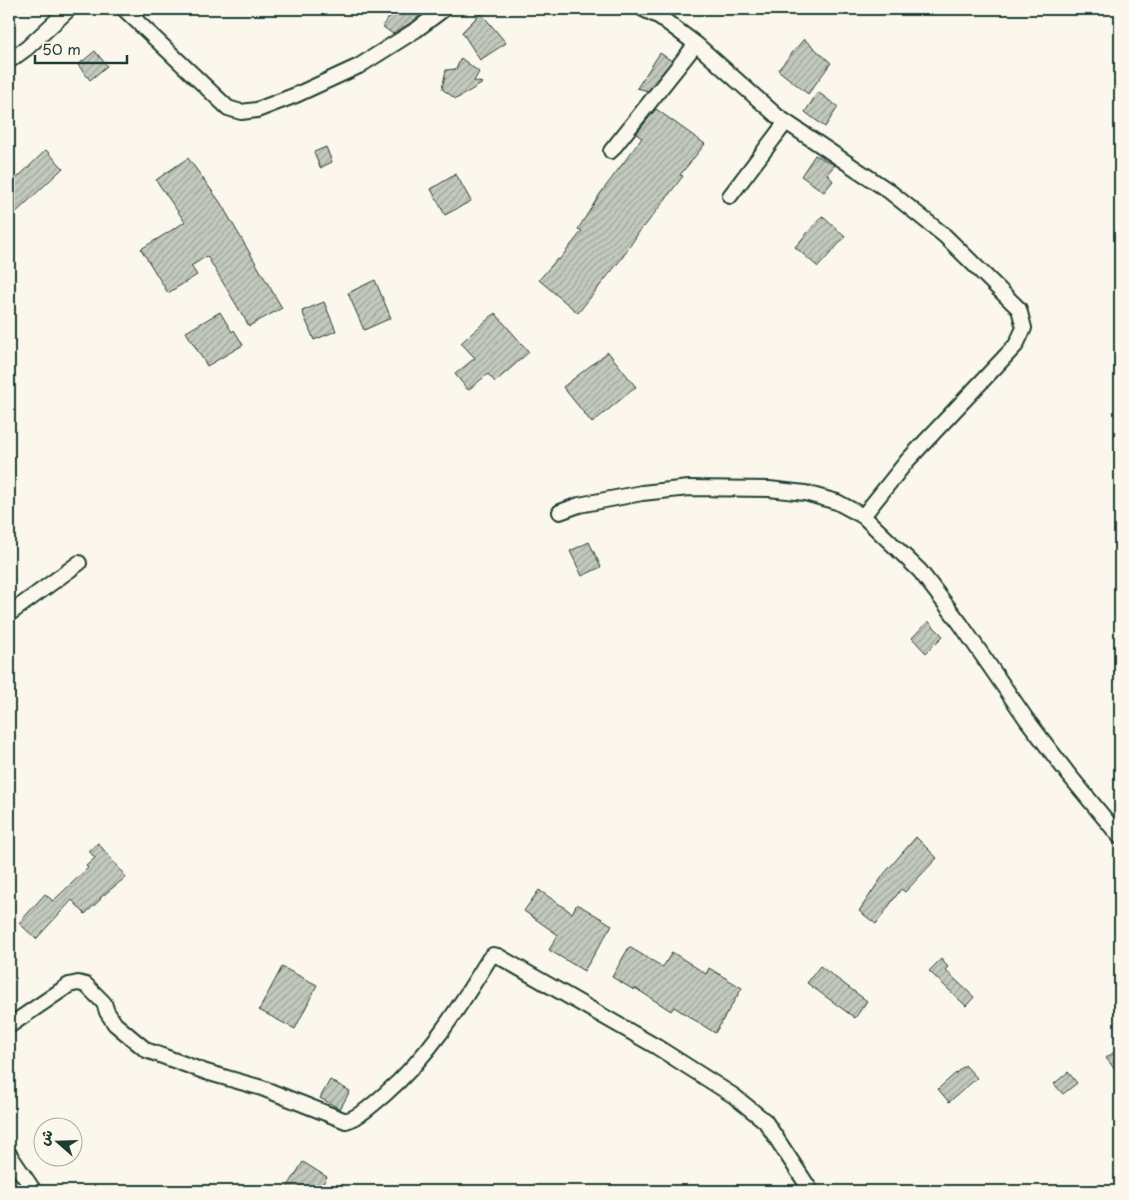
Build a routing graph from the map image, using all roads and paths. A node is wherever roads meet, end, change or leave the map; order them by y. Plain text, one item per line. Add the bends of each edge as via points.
1 (69, 9) edge
2 (124, 9) edge
3 (444, 9) edge
4 (644, 9) edge
5 (696, 44) junction
6 (9, 60) edge
7 (786, 122) junction
8 (611, 151) dead end
9 (730, 196) dead end
10 (560, 512) dead end
11 (864, 516) junction
12 (79, 563) dead end
13 (9, 614) edge
14 (1120, 838) edge
15 (9, 1026) edge
16 (9, 1154) edge
17 (34, 1191) edge
18 (811, 1191) edge

1 - 6 street via 27,48
2 - 3 street via 228,108 241,112 257,110 296,95 360,66
4 - 5 street
5 - 7 street
5 - 8 street
7 - 9 street
7 - 11 street via 889,191 945,236 1019,309 1024,328 1016,345 908,461
10 - 11 street via 579,505 642,493 689,488 769,489 805,493 837,502
11 - 14 street via 920,571 1068,775
12 - 13 street
15 - 18 street via 78,982 86,985 104,1004 115,1024 146,1050 262,1088 346,1121 357,1117 396,1084 442,1032 489,958 498,956 658,1047 734,1096 765,1121
16 - 17 street

